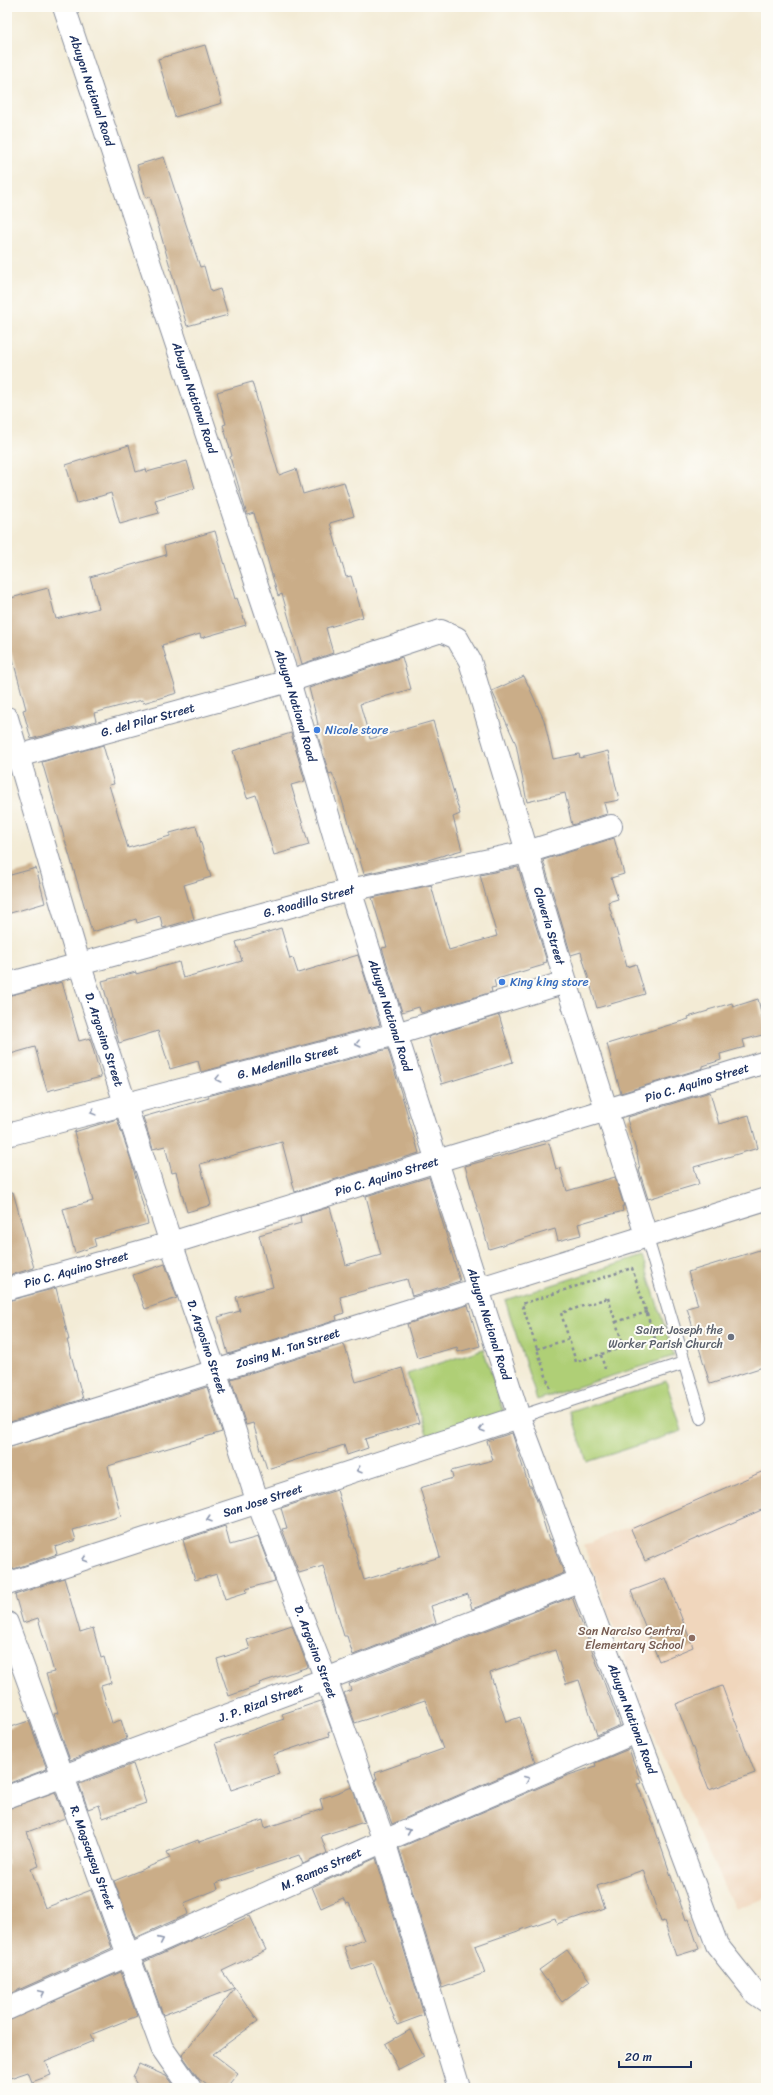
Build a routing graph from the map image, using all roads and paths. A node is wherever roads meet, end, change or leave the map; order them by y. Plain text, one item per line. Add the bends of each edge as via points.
1 (64, 7) edge
2 (470, 660) joint
3 (289, 681) junction
4 (7, 718) edge
5 (12, 758) edge
6 (611, 826) dead end
7 (528, 852) junction
8 (350, 890) junction
9 (79, 963) junction
10 (566, 982) junction
11 (7, 984) edge
12 (396, 1034) junction
13 (766, 1062) edge
14 (126, 1103) junction
15 (607, 1111) junction
16 (7, 1135) edge
17 (437, 1161) junction
18 (766, 1199) edge
19 (646, 1235) junction
20 (171, 1244) junction
21 (477, 1288) junction
22 (7, 1289) edge
23 (667, 1306) junction
24 (646, 1312) junction
25 (616, 1322) junction
26 (569, 1339) junction
27 (537, 1349) junction
28 (684, 1363) junction
29 (665, 1369) junction
30 (215, 1370) junction
31 (556, 1405) junction
32 (519, 1417) junction
33 (701, 1418) dead end
34 (7, 1436) edge
35 (258, 1503) junction
36 (581, 1580) junction
37 (7, 1584) edge
38 (7, 1623) edge
39 (326, 1679) junction
40 (636, 1732) junction
41 (63, 1776) junction
42 (7, 1797) edge
43 (384, 1841) junction
44 (128, 1954) junction
45 (766, 2001) edge
46 (7, 2009) edge
47 (190, 2088) edge
48 (459, 2088) edge

1 - 3 street, Abuyon National Road
2 - 3 street, G. del Pilar Street via 457,638 441,631
2 - 7 street, Claveria Street
3 - 5 street, G. del Pilar Street
3 - 8 street, Abuyon National Road
4 - 5 street, D. Argosino Street
5 - 9 street, D. Argosino Street
6 - 7 street, G. Roadilla Street
7 - 8 street, G. Roadilla Street
7 - 10 street, Claveria Street
8 - 9 street, G. Roadilla Street
8 - 12 street, Abuyon National Road
9 - 11 street, G. Roadilla Street
9 - 14 street, D. Argosino Street
10 - 12 street, G. Medenilla Street
10 - 15 street, Claveria Street
12 -> 14 street, G. Medenilla Street
12 - 17 street, Abuyon National Road
13 - 15 street, Pio C. Aquino Street
14 -> 16 street, G. Medenilla Street
14 - 20 street, D. Argosino Street
15 - 17 street, Pio C. Aquino Street
15 - 19 street, Claveria Street
17 - 20 street, Pio C. Aquino Street
17 - 21 street, Abuyon National Road
18 - 19 street, Zosing M. Tan Street
19 - 21 street, Zosing M. Tan Street
19 - 23 lane
20 - 22 street, Pio C. Aquino Street
20 - 30 street, D. Argosino Street
21 - 30 street, Zosing M. Tan Street
21 - 32 street, Abuyon National Road
23 - 24 path
23 - 28 lane
24 - 25 path
24 - 27 path via 632,1268 522,1304
24 - 29 path
25 - 26 path via 624,1347 576,1362
25 - 26 path via 608,1298 561,1313
26 - 27 path
27 - 31 path
28 - 29 lane
28 - 33 lane
29 - 31 lane
30 - 34 street, Zosing M. Tan Street
30 - 35 street, D. Argosino Street
31 - 32 lane
32 -> 35 street, San Jose Street
32 - 36 street, Abuyon National Road
35 -> 37 street, San Jose Street
35 - 39 street, D. Argosino Street
36 - 39 street, J. P. Rizal Street
36 - 40 street, Abuyon National Road
38 - 41 street, R. Magsaysay Street
39 - 41 street, J. P. Rizal Street
39 - 43 street, D. Argosino Street
43 -> 40 street, M. Ramos Street
40 - 45 street, Abuyon National Road via 717,1945 756,1994
41 - 42 street, J. P. Rizal Street
41 - 44 street, R. Magsaysay Street
44 -> 43 street, M. Ramos Street
43 - 48 street, D. Argosino Street
46 -> 44 street, M. Ramos Street
44 - 47 street, R. Magsaysay Street via 162,2048

